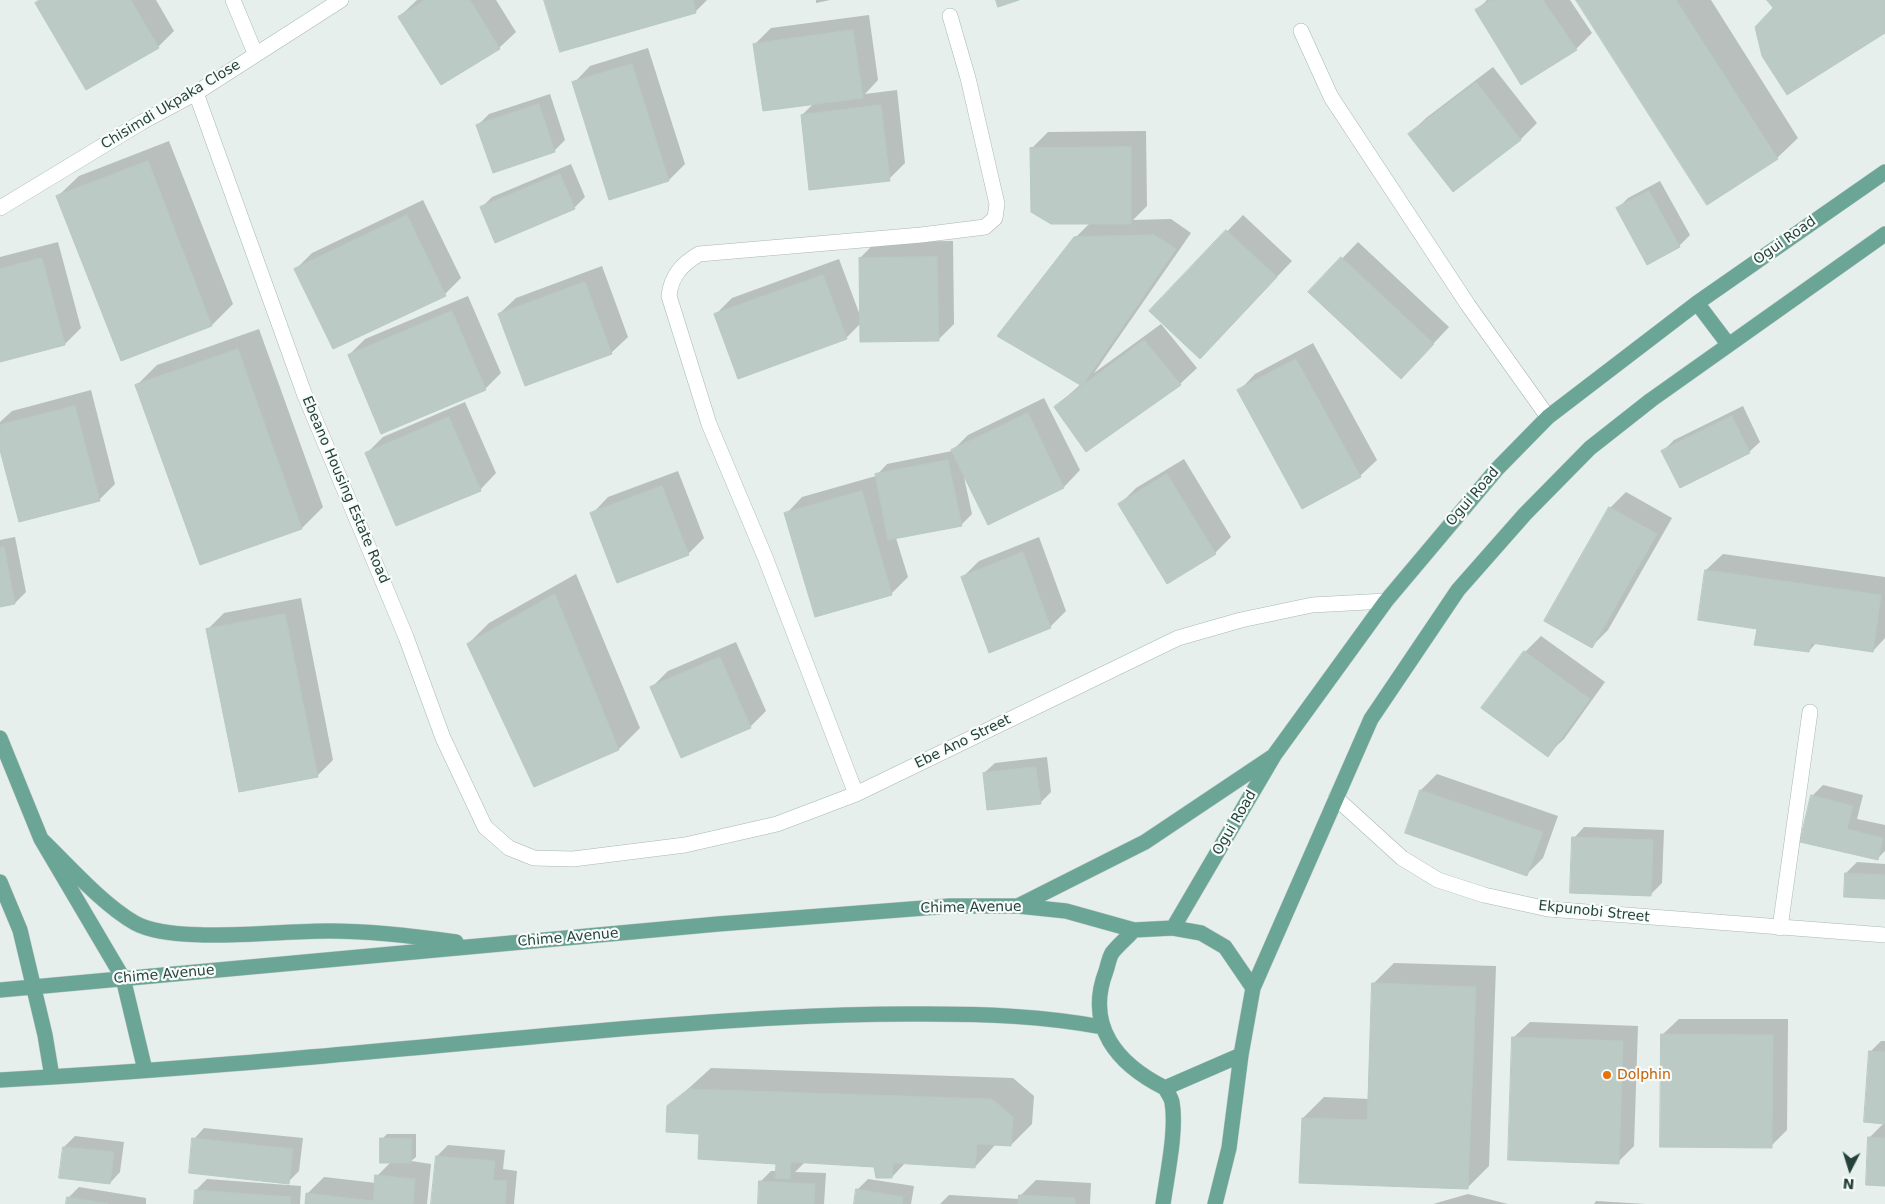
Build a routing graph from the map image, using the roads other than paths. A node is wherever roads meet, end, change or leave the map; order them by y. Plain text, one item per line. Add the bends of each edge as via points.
1 (233, 0) edge
2 (341, 0) edge
3 (950, 16) dead end
4 (1302, 31) dead end
5 (256, 54) junction
6 (196, 93) junction
7 (1885, 172) edge
8 (0, 208) edge
9 (1885, 234) edge
10 (1697, 303) junction
11 (1728, 344) junction
12 (1548, 417) junction
13 (1386, 601) junction
14 (1810, 712) dead end
15 (0, 738) edge
16 (1275, 754) junction
17 (856, 794) junction
18 (1336, 798) junction
19 (41, 839) junction
20 (534, 858) joint
21 (0, 882) edge
22 (1018, 906) junction
23 (1173, 928) junction
24 (1780, 928) junction
25 (1134, 930) junction
26 (1885, 935) edge
27 (482, 946) junction
28 (123, 978) junction
29 (33, 986) junction
30 (1253, 988) junction
31 (0, 990) edge
32 (1102, 1027) junction
33 (1241, 1054) junction
34 (145, 1070) junction
35 (52, 1077) junction
36 (0, 1080) edge
37 (1165, 1088) junction
38 (1163, 1204) edge
39 (1215, 1204) edge

1 - 5 street
2 - 5 street, Chisimdi Ukpaka Close
3 - 17 street via 995,194 995,218 985,227 921,235 699,254 685,262 670,286 669,296 709,424 765,558
4 - 12 street via 1332,96 1468,305
5 - 6 street, Chisimdi Ukpaka Close
6 - 8 street, Chisimdi Ukpaka Close
6 - 20 street, Ebeano Housing Estate Road via 304,393 406,637 443,738 485,827 509,848
7 - 10 main road, Ogui Road
9 - 11 main road
10 - 11 main road
10 - 12 main road, Ogui Road
11 - 18 main road via 1590,448 1525,514 1458,590 1371,720
12 - 13 main road, Ogui Road via 1497,469
13 - 16 main road, Ogui Road
13 - 17 street, Ebe Ano Street via 1312,605 1178,638
14 - 24 street
15 - 19 main road
16 - 22 main road via 1145,842
16 - 23 main road, Ogui Road
17 - 20 street, Ebe Ano Street via 776,824 685,845 574,859
18 - 24 street, Ekpunobi Street via 1402,858 1438,880 1484,895 1548,909
18 - 30 main road
19 - 27 main road via 115,909 135,923 158,931 185,934 330,930 387,933
19 - 28 main road
21 - 29 main road via 20,930
22 - 25 main road, Chime Avenue via 1066,912
22 - 27 main road, Chime Avenue via 950,906
23 - 25 main road
23 - 30 main road via 1201,933 1225,948
24 - 26 street, Ekpunobi Street
25 - 32 main road via 1112,954 1100,986 1098,1007
27 - 28 main road, Chime Avenue
28 - 29 main road, Chime Avenue
28 - 34 main road
29 - 31 main road, Chime Avenue
29 - 35 main road
30 - 33 main road
32 - 34 main road via 1059,1019 998,1014 848,1013 655,1026
32 - 37 main road via 1112,1048 1129,1065
33 - 37 main road
33 - 39 main road via 1229,1148
34 - 35 main road
35 - 36 main road
37 - 38 main road via 1172,1101 1172,1109

